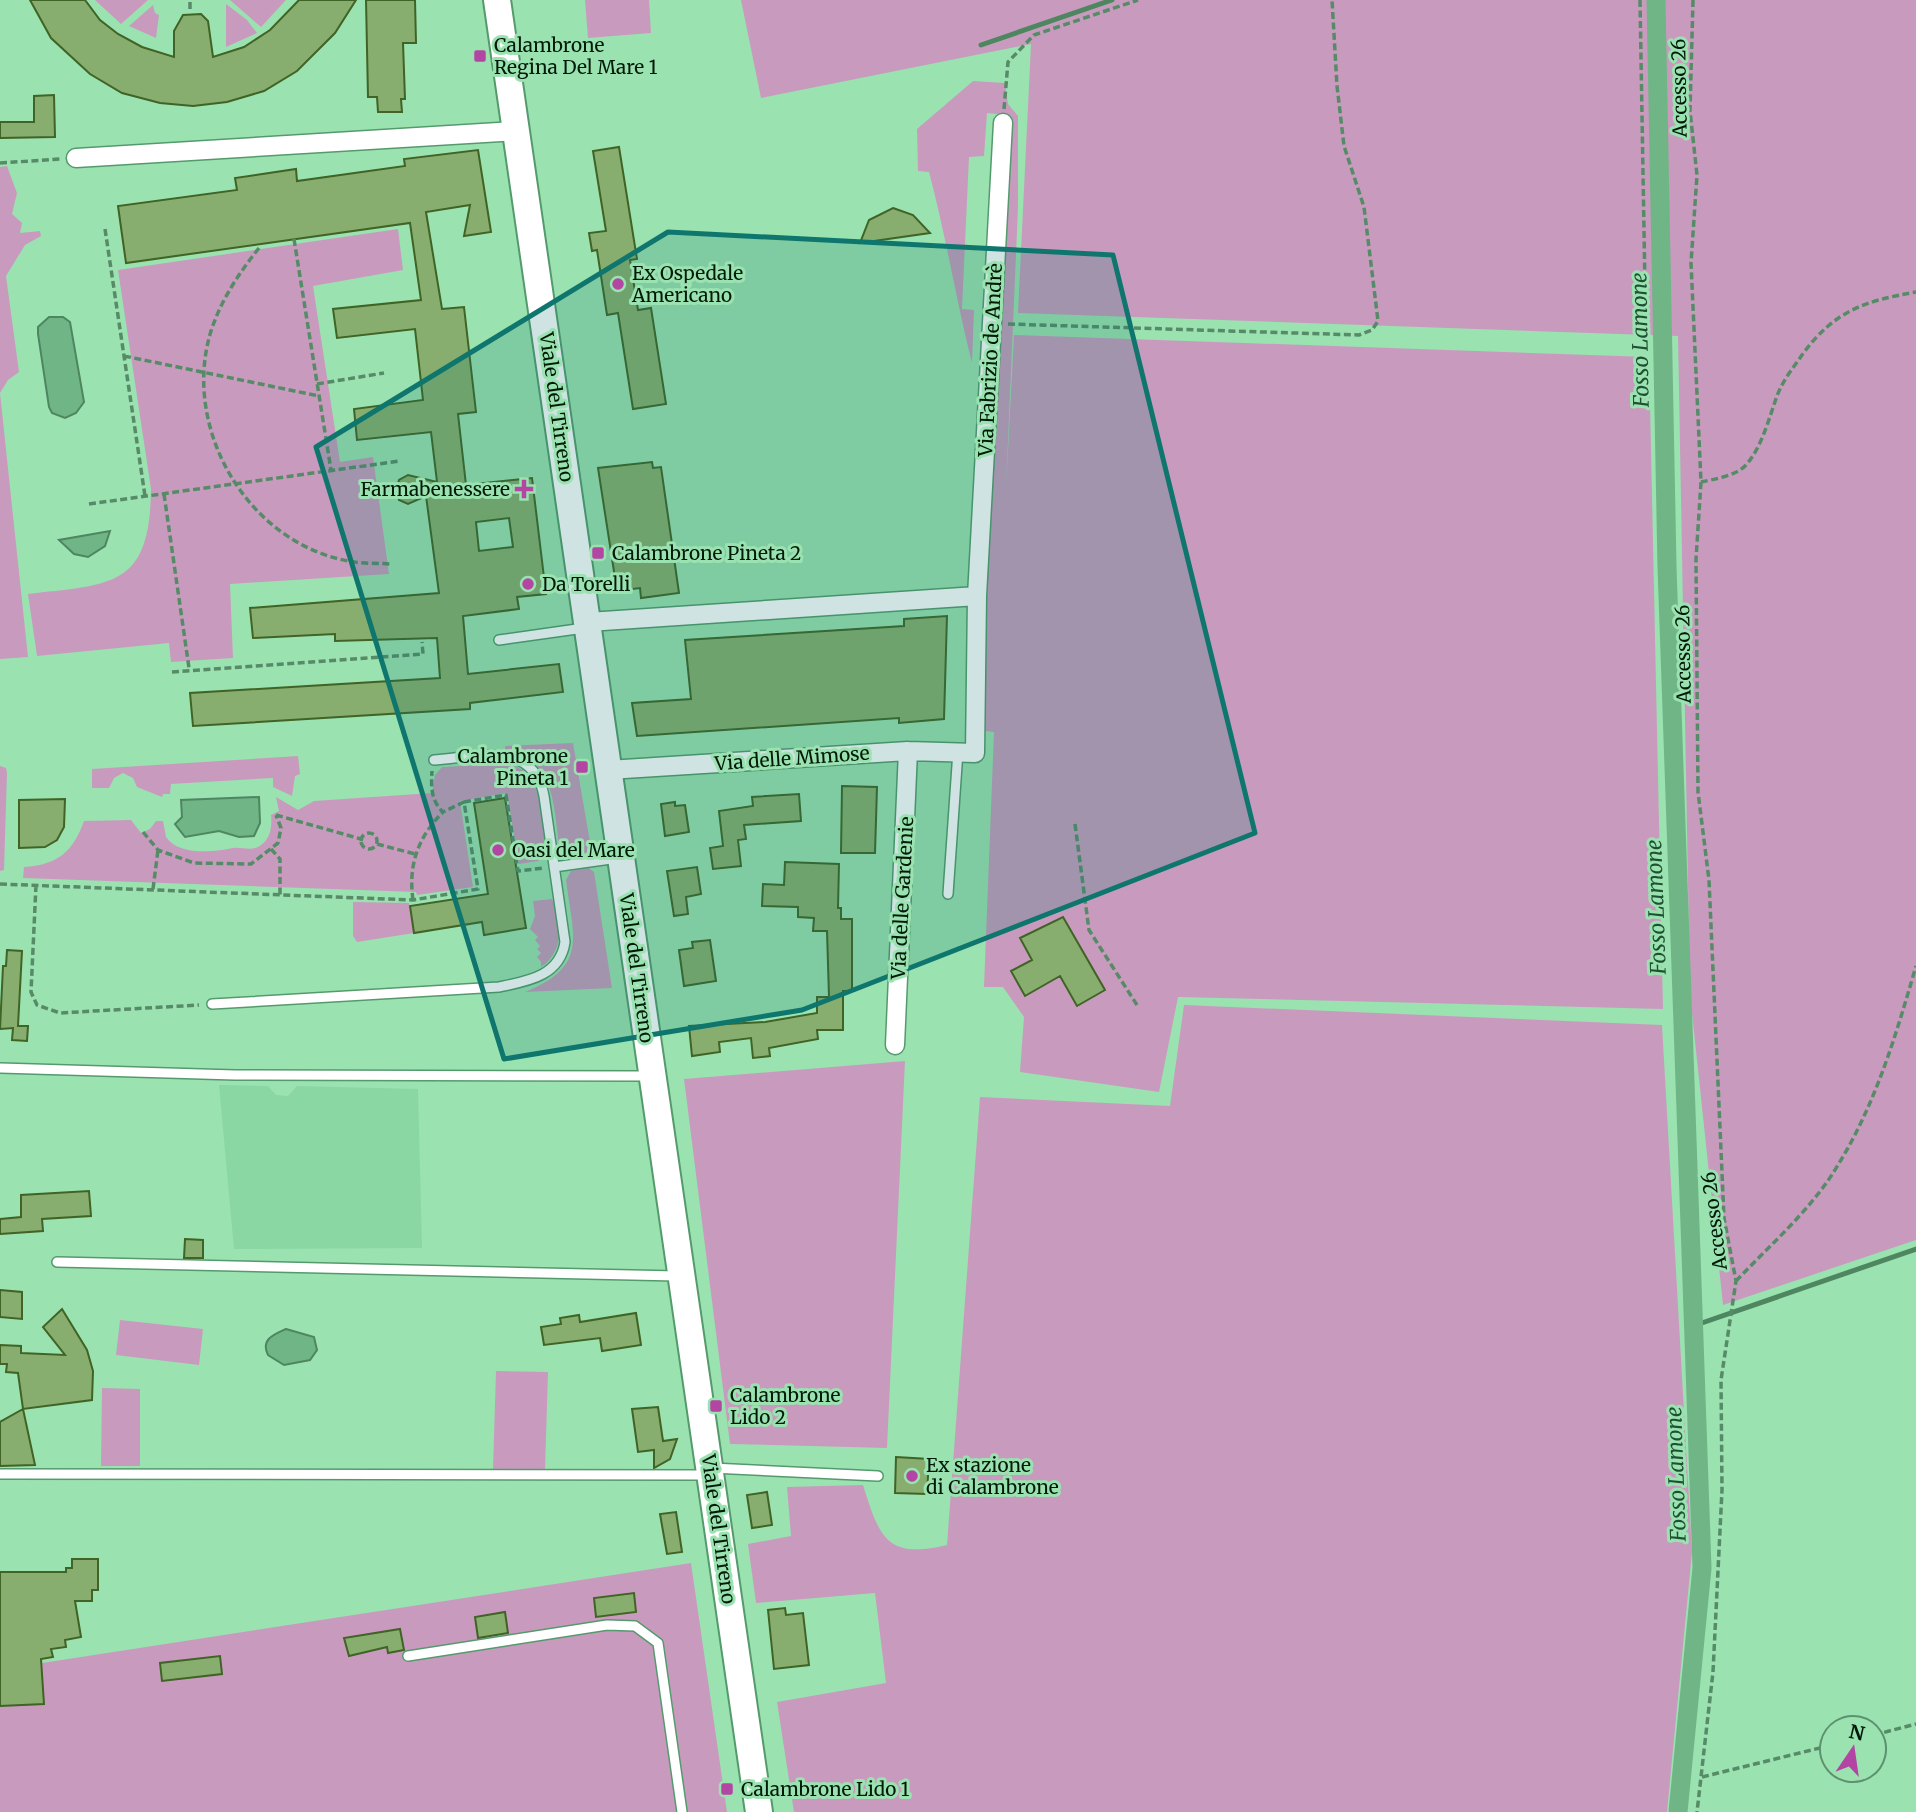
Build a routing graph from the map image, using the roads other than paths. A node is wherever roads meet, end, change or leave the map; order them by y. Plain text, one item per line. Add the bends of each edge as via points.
1 (497, 0) edge
2 (1003, 123) road end
3 (516, 131) junction
4 (76, 158) road end
5 (977, 596) junction
6 (588, 625) junction
7 (499, 640) dead end
8 (908, 751) junction
9 (967, 752) junction
10 (433, 760) road end
11 (608, 770) junction
12 (621, 857) junction
13 (554, 867) junction
14 (948, 894) dead end
15 (212, 1004) road end
16 (895, 1045) dead end
17 (0, 1068) edge
18 (653, 1076) junction
19 (57, 1262) dead end
20 (682, 1276) junction
21 (710, 1471) junction
22 (0, 1474) edge
23 (878, 1476) dead end
24 (408, 1656) dead end
25 (682, 1812) edge
26 (760, 1812) edge

1 - 3 main road, Viale del Tirreno
2 - 5 street, Via Fabrizio de Andrè
3 - 4 street
3 - 6 main road, Viale del Tirreno
5 - 6 street
5 - 9 street, Via Fabrizio de Andrè
6 - 7 lane
6 - 11 main road, Viale del Tirreno
8 - 9 street, Via delle Mimose
8 - 11 street, Via delle Mimose
8 - 16 street, Via delle Gardenie
9 - 14 lane
10 - 13 lane via 507,757 531,767 542,787
11 - 12 main road, Viale del Tirreno
12 - 13 lane
12 - 18 main road, Viale del Tirreno
13 - 15 lane via 564,953 535,980 499,987
17 - 18 lane via 249,1075
18 - 20 main road, Viale del Tirreno
19 - 20 lane
20 - 21 main road, Viale del Tirreno
21 - 22 lane
21 - 23 lane
21 - 26 main road, Viale del Tirreno
24 - 25 lane via 607,1625 635,1626 658,1643

